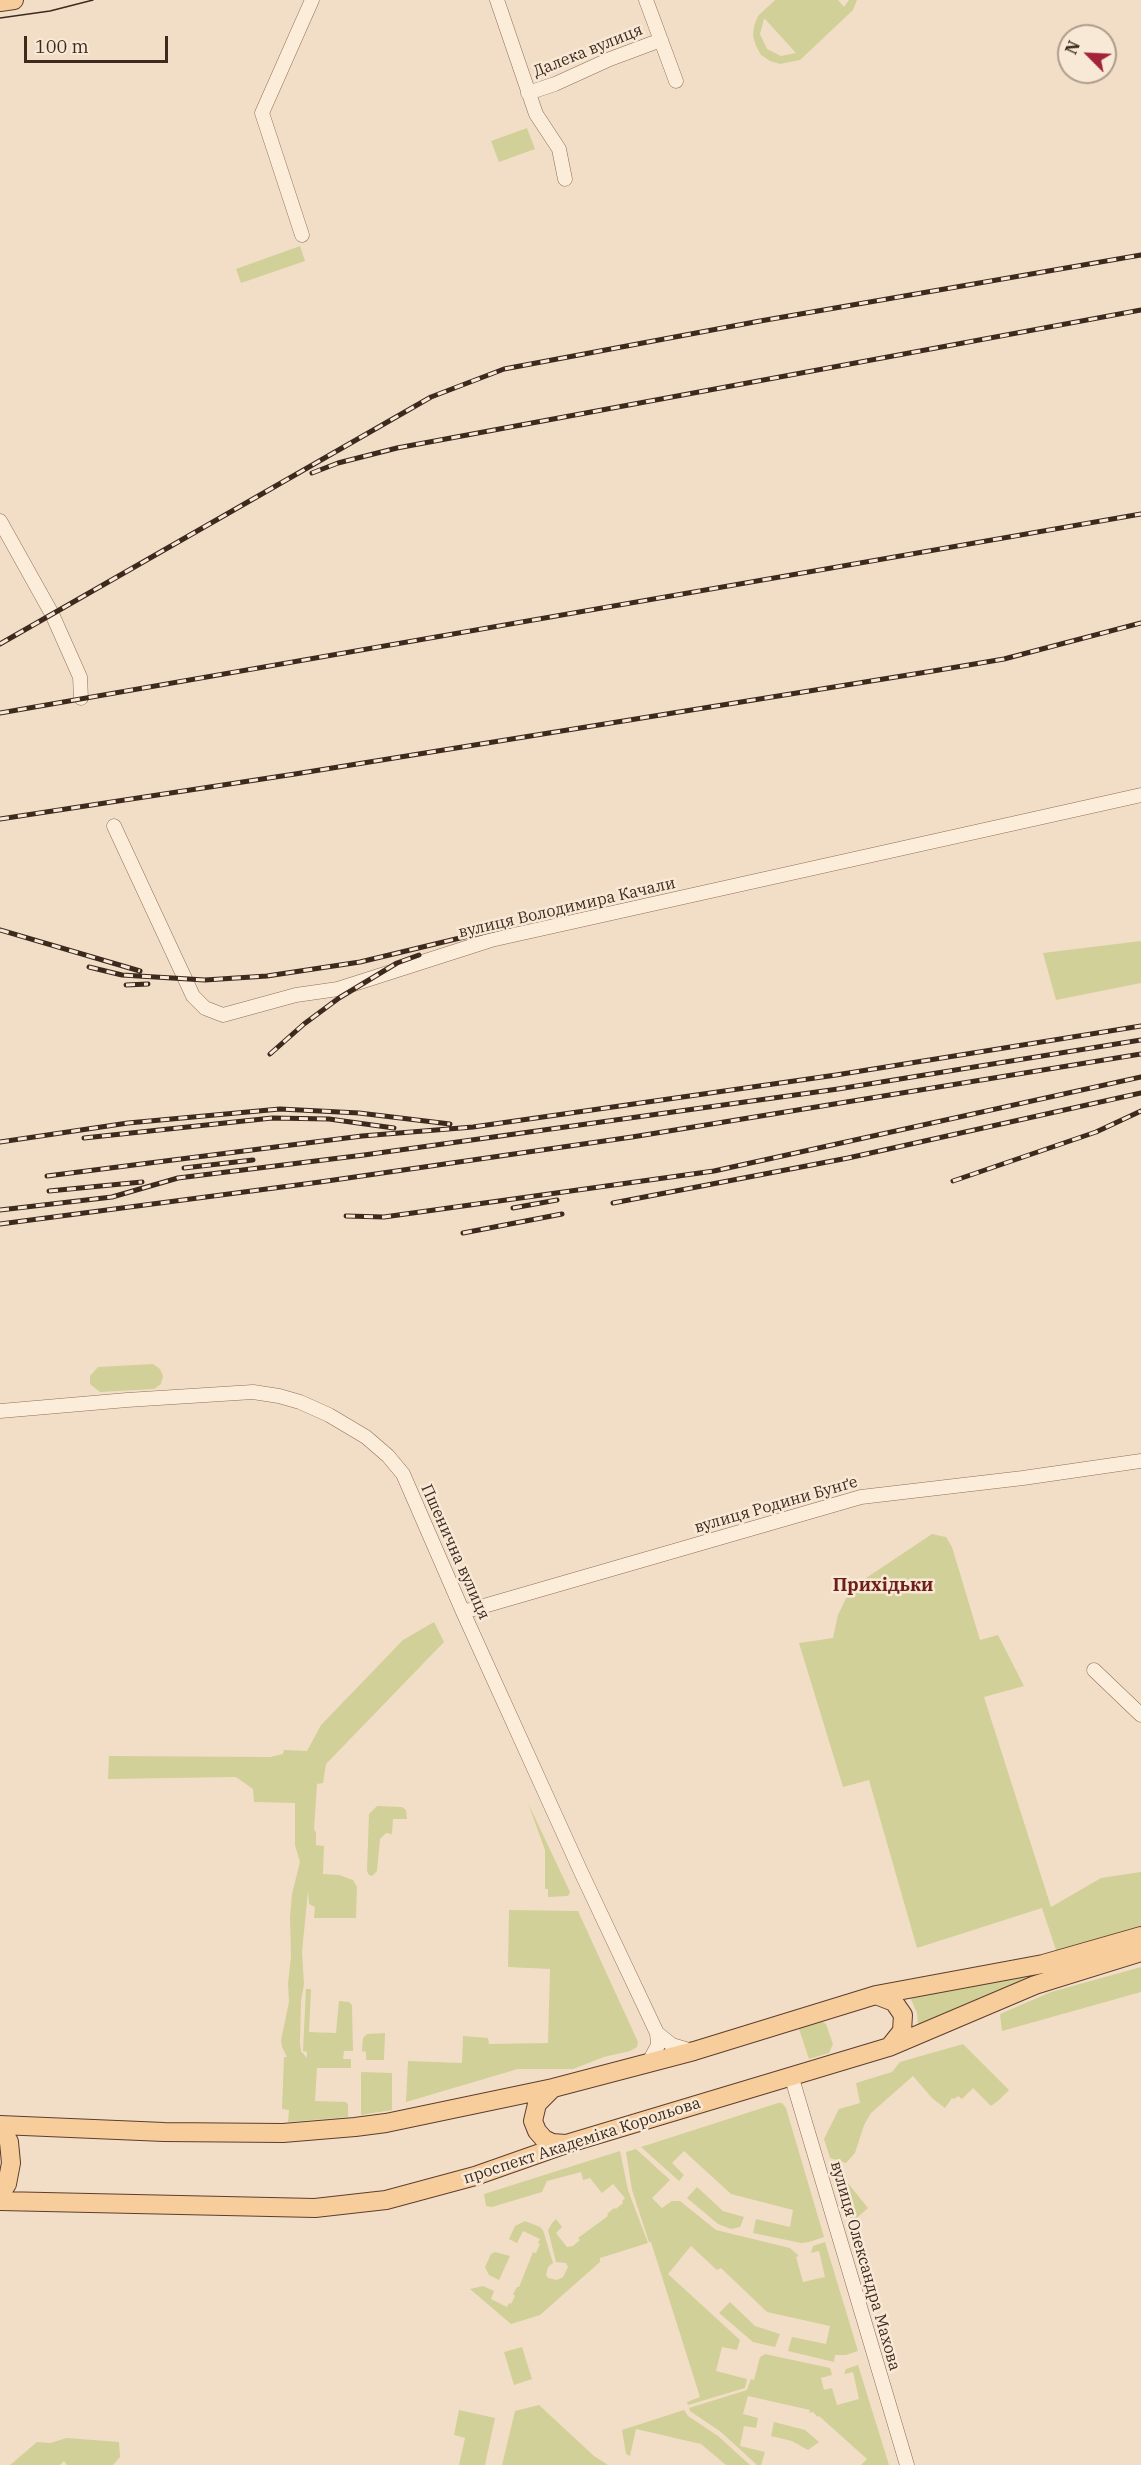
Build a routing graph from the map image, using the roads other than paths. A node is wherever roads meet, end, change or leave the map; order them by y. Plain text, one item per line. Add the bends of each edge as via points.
1 (14, 0) edge
2 (312, 0) edge
3 (497, 0) edge
4 (646, 0) edge
5 (0, 2) edge
6 (661, 40) junction
7 (676, 81) dead end
8 (528, 93) junction
9 (565, 179) dead end
10 (302, 236) dead end
11 (0, 521) edge
12 (81, 698) dead end
13 (1141, 795) edge
14 (114, 826) dead end
15 (0, 1411) edge
16 (1141, 1461) edge
17 (463, 1612) junction
18 (1094, 1670) dead end
19 (1141, 1715) edge
20 (1141, 1936) edge
21 (1141, 1952) edge
22 (876, 1995) junction
23 (657, 2033) junction
24 (889, 2047) junction
25 (694, 2051) junction
26 (648, 2064) junction
27 (791, 2075) junction
28 (553, 2088) junction
29 (0, 2126) edge
30 (566, 2144) junction
31 (0, 2195) edge
32 (0, 2201) edge
33 (908, 2465) edge

1 - 5 main road
2 - 10 street via 261,113
3 - 8 street
4 - 6 street
6 - 7 street
6 - 8 street, Далека вулиця
8 - 9 street via 536,114 559,149
11 - 12 street via 52,614 80,677
13 - 14 street, вулиця Володимира Качали via 491,940 338,989 296,994 223,1015 205,1008 193,996
15 - 17 street, Пшенична вулиця via 246,1392 300,1402 366,1437 403,1474
16 - 17 street, вулиця Родини Бунґе via 861,1497
17 - 23 street, Пшенична вулиця
18 - 19 street
20 - 22 main road via 1043,1964
21 - 24 main road, проспект Академіка Корольова via 1035,1985
22 - 24 main road via 894,2002 903,2015 902,2031
22 - 25 main road
23 - 25 street via 672,2045
23 - 26 street via 658,2045
24 - 27 main road, проспект Академіка Корольова
25 - 26 main road
26 - 28 main road
27 - 30 main road, проспект Академіка Корольова
27 - 33 street, вулиця Олександра Махова
28 - 29 main road via 386,2122 282,2133
28 - 30 main road via 537,2104 533,2121 544,2139
29 - 31 main road via 9,2142 11,2163 7,2184
30 - 32 main road, проспект Академіка Корольова via 475,2176 397,2197 340,2206

